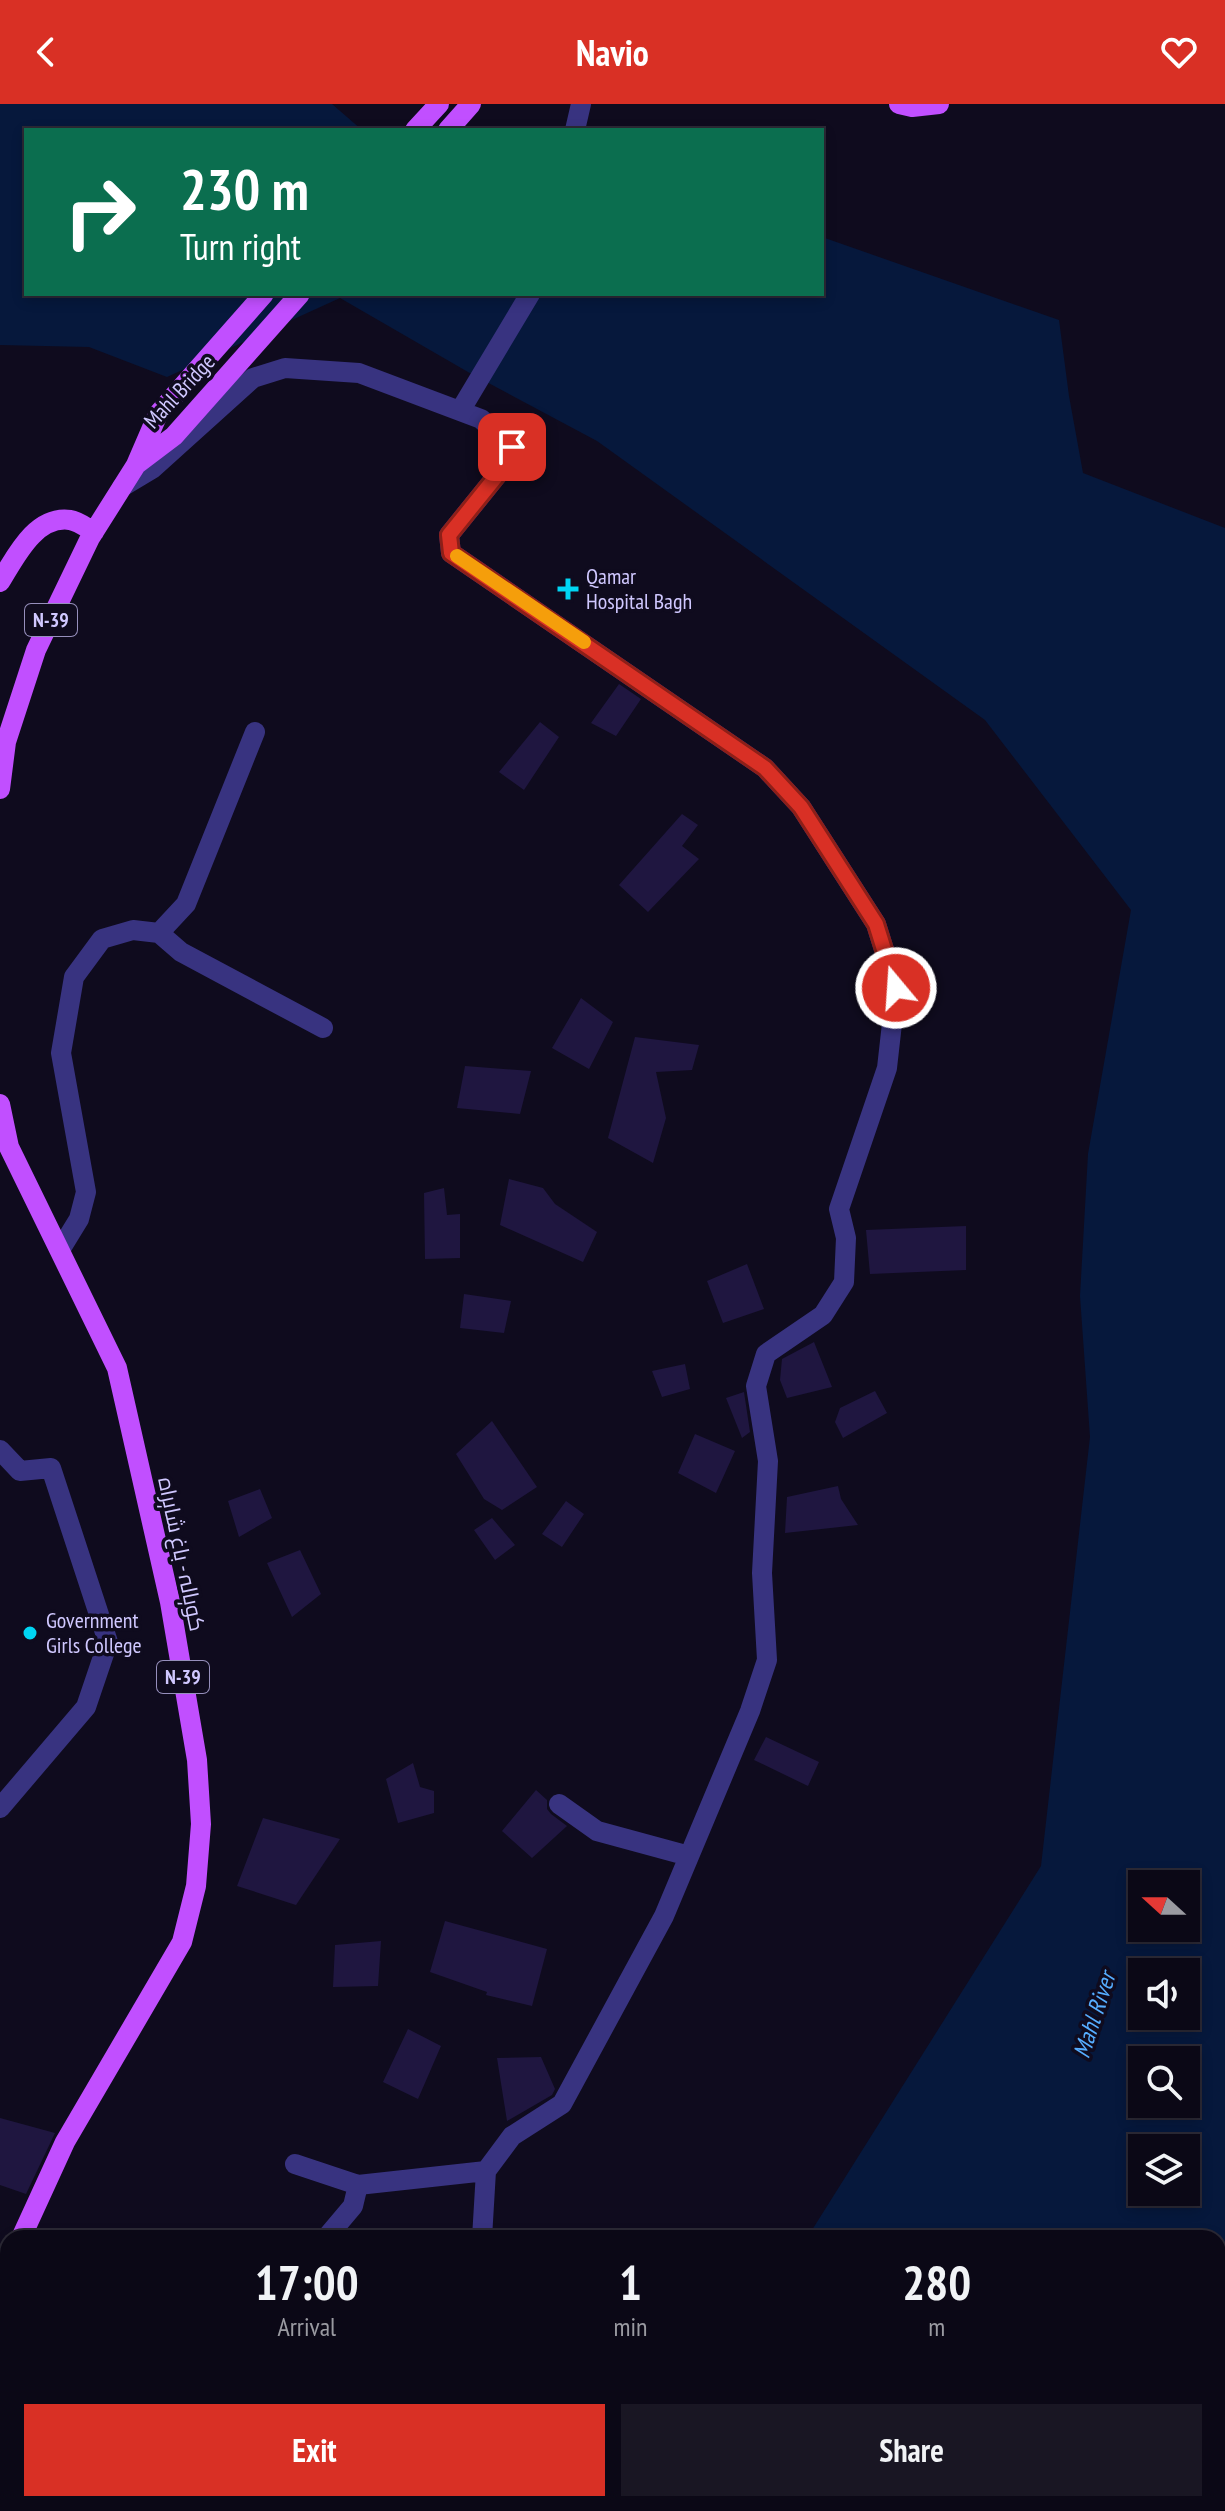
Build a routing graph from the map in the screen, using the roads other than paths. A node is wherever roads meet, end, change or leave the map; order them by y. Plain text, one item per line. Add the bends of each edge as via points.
1 (439, 104) edge
2 (471, 104) edge
3 (581, 104) edge
4 (899, 104) edge
5 (939, 104) edge
6 (417, 128) edge
7 (450, 128) edge
8 (575, 128) edge
9 (262, 296) edge
10 (298, 296) edge
11 (529, 296) edge
12 (460, 411) junction
13 (136, 465) junction
14 (122, 487) junction
15 (94, 532) junction
16 (0, 582) edge
17 (255, 732) dead end
18 (0, 789) edge
19 (159, 933) junction
20 (323, 1028) dead end
21 (0, 1104) edge
22 (60, 1250) junction
23 (0, 1450) edge
24 (559, 1804) dead end
25 (0, 1808) edge
26 (689, 1856) junction
27 (295, 2164) dead end
28 (486, 2171) junction
29 (358, 2185) junction
30 (25, 2230) edge
31 (333, 2230) edge
32 (482, 2230) edge

1 - 6 main road
2 - 7 main road
3 - 8 street
4 - 5 main road
9 - 13 main road, Mahl Bridge via 158,414
10 - 13 main road, Mahl Bridge via 174,436
11 - 12 street
12 - 14 street via 359,373 285,368 253,378 152,469
12 - 26 street via 481,419 512,447 499,473 449,535 451,553 765,768 801,807 876,924 896,988 887,1068 839,1209 846,1238 844,1282 823,1315 766,1354 756,1386 768,1461 762,1573 767,1660
13 - 14 main road, N-39
14 - 15 main road, N-39
15 - 16 main road via 72,520 51,522 25,542
15 - 18 main road, N-39 via 36,650 6,742
17 - 19 street via 186,904
19 - 20 street via 181,952
19 - 22 street via 133,930 102,939 74,977 61,1053 86,1192 79,1219
21 - 22 main road, کوہالہ - باغ شاہراہ / N-39 via 9,1147
22 - 30 main road, کوہالہ - باغ شاہراہ / N-39 via 117,1368 170,1602 197,1760 201,1824 196,1886 182,1942 65,2142
23 - 25 street via 20,1471 51,1468 108,1642 86,1707
24 - 26 street via 597,1831
26 - 28 street via 664,1916 562,2104 512,2136
27 - 29 street
28 - 29 street
28 - 32 street
29 - 31 street via 353,2206

